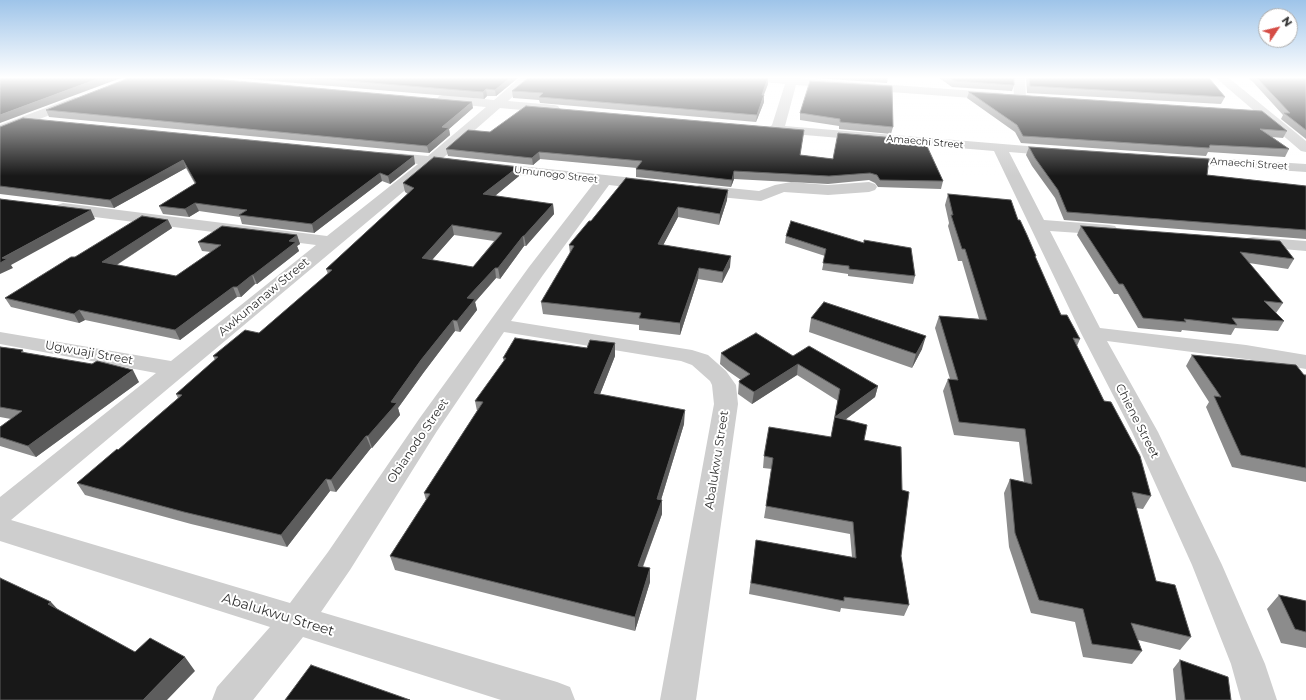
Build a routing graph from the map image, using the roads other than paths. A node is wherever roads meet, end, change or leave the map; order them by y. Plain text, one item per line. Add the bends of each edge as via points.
1 (51, 111) edge
2 (489, 111) edge
3 (783, 111) edge
4 (1248, 111) edge
5 (1263, 112) joint
6 (27, 120) junction
7 (59, 123) edge
8 (762, 128) edge
9 (778, 129) junction
10 (0, 130) edge
11 (1000, 148) junction
12 (1306, 148) edge
13 (1070, 152) edge
14 (369, 155) edge
15 (1164, 159) edge
16 (432, 160) junction
17 (1306, 168) edge
18 (605, 180) junction
19 (667, 187) edge
20 (869, 187) dead end
21 (682, 188) edge
22 (47, 206) edge
23 (1037, 225) junction
24 (1124, 231) edge
25 (1235, 240) edge
26 (330, 242) junction
27 (1306, 246) edge
28 (498, 325) junction
29 (1092, 333) junction
30 (0, 338) edge
31 (1306, 362) edge
32 (177, 369) junction
33 (0, 513) edge
34 (0, 529) edge
35 (296, 621) junction
36 (230, 700) edge
37 (557, 700) edge
38 (678, 700) edge
39 (1259, 700) edge

1 - 6 street
2 - 16 street, Awkunanaw Street
3 - 9 street
4 - 5 street
5 - 12 street
6 - 7 street
6 - 10 street
8 - 9 street, Amaechi Street
9 - 11 street, Amaechi Street
11 - 13 street, Amaechi Street
11 - 23 street, Chiene Street
14 - 16 street, Umunogo Street
15 - 17 street, Amaechi Street
16 - 18 street, Umunogo Street
16 - 26 street, Awkunanaw Street
18 - 19 street, Umunogo Street
18 - 28 street, Obianodo Street
20 - 21 street via 828,190 791,187 780,188 761,196
22 - 26 street
23 - 24 street
23 - 29 street, Chiene Street
25 - 27 street
26 - 32 street, Awkunanaw Street
28 - 35 street, Obianodo Street
28 - 38 street, Abalukwu Street via 684,355 700,360 724,385 726,404
29 - 31 street
29 - 39 street, Chiene Street via 1144,432 1207,565 1248,664
30 - 32 street, Ugwuaji Street
32 - 33 street, Awkunanaw Street
34 - 35 street, Abalukwu Street
35 - 36 street, Obianodo Street
35 - 37 street, Abalukwu Street

